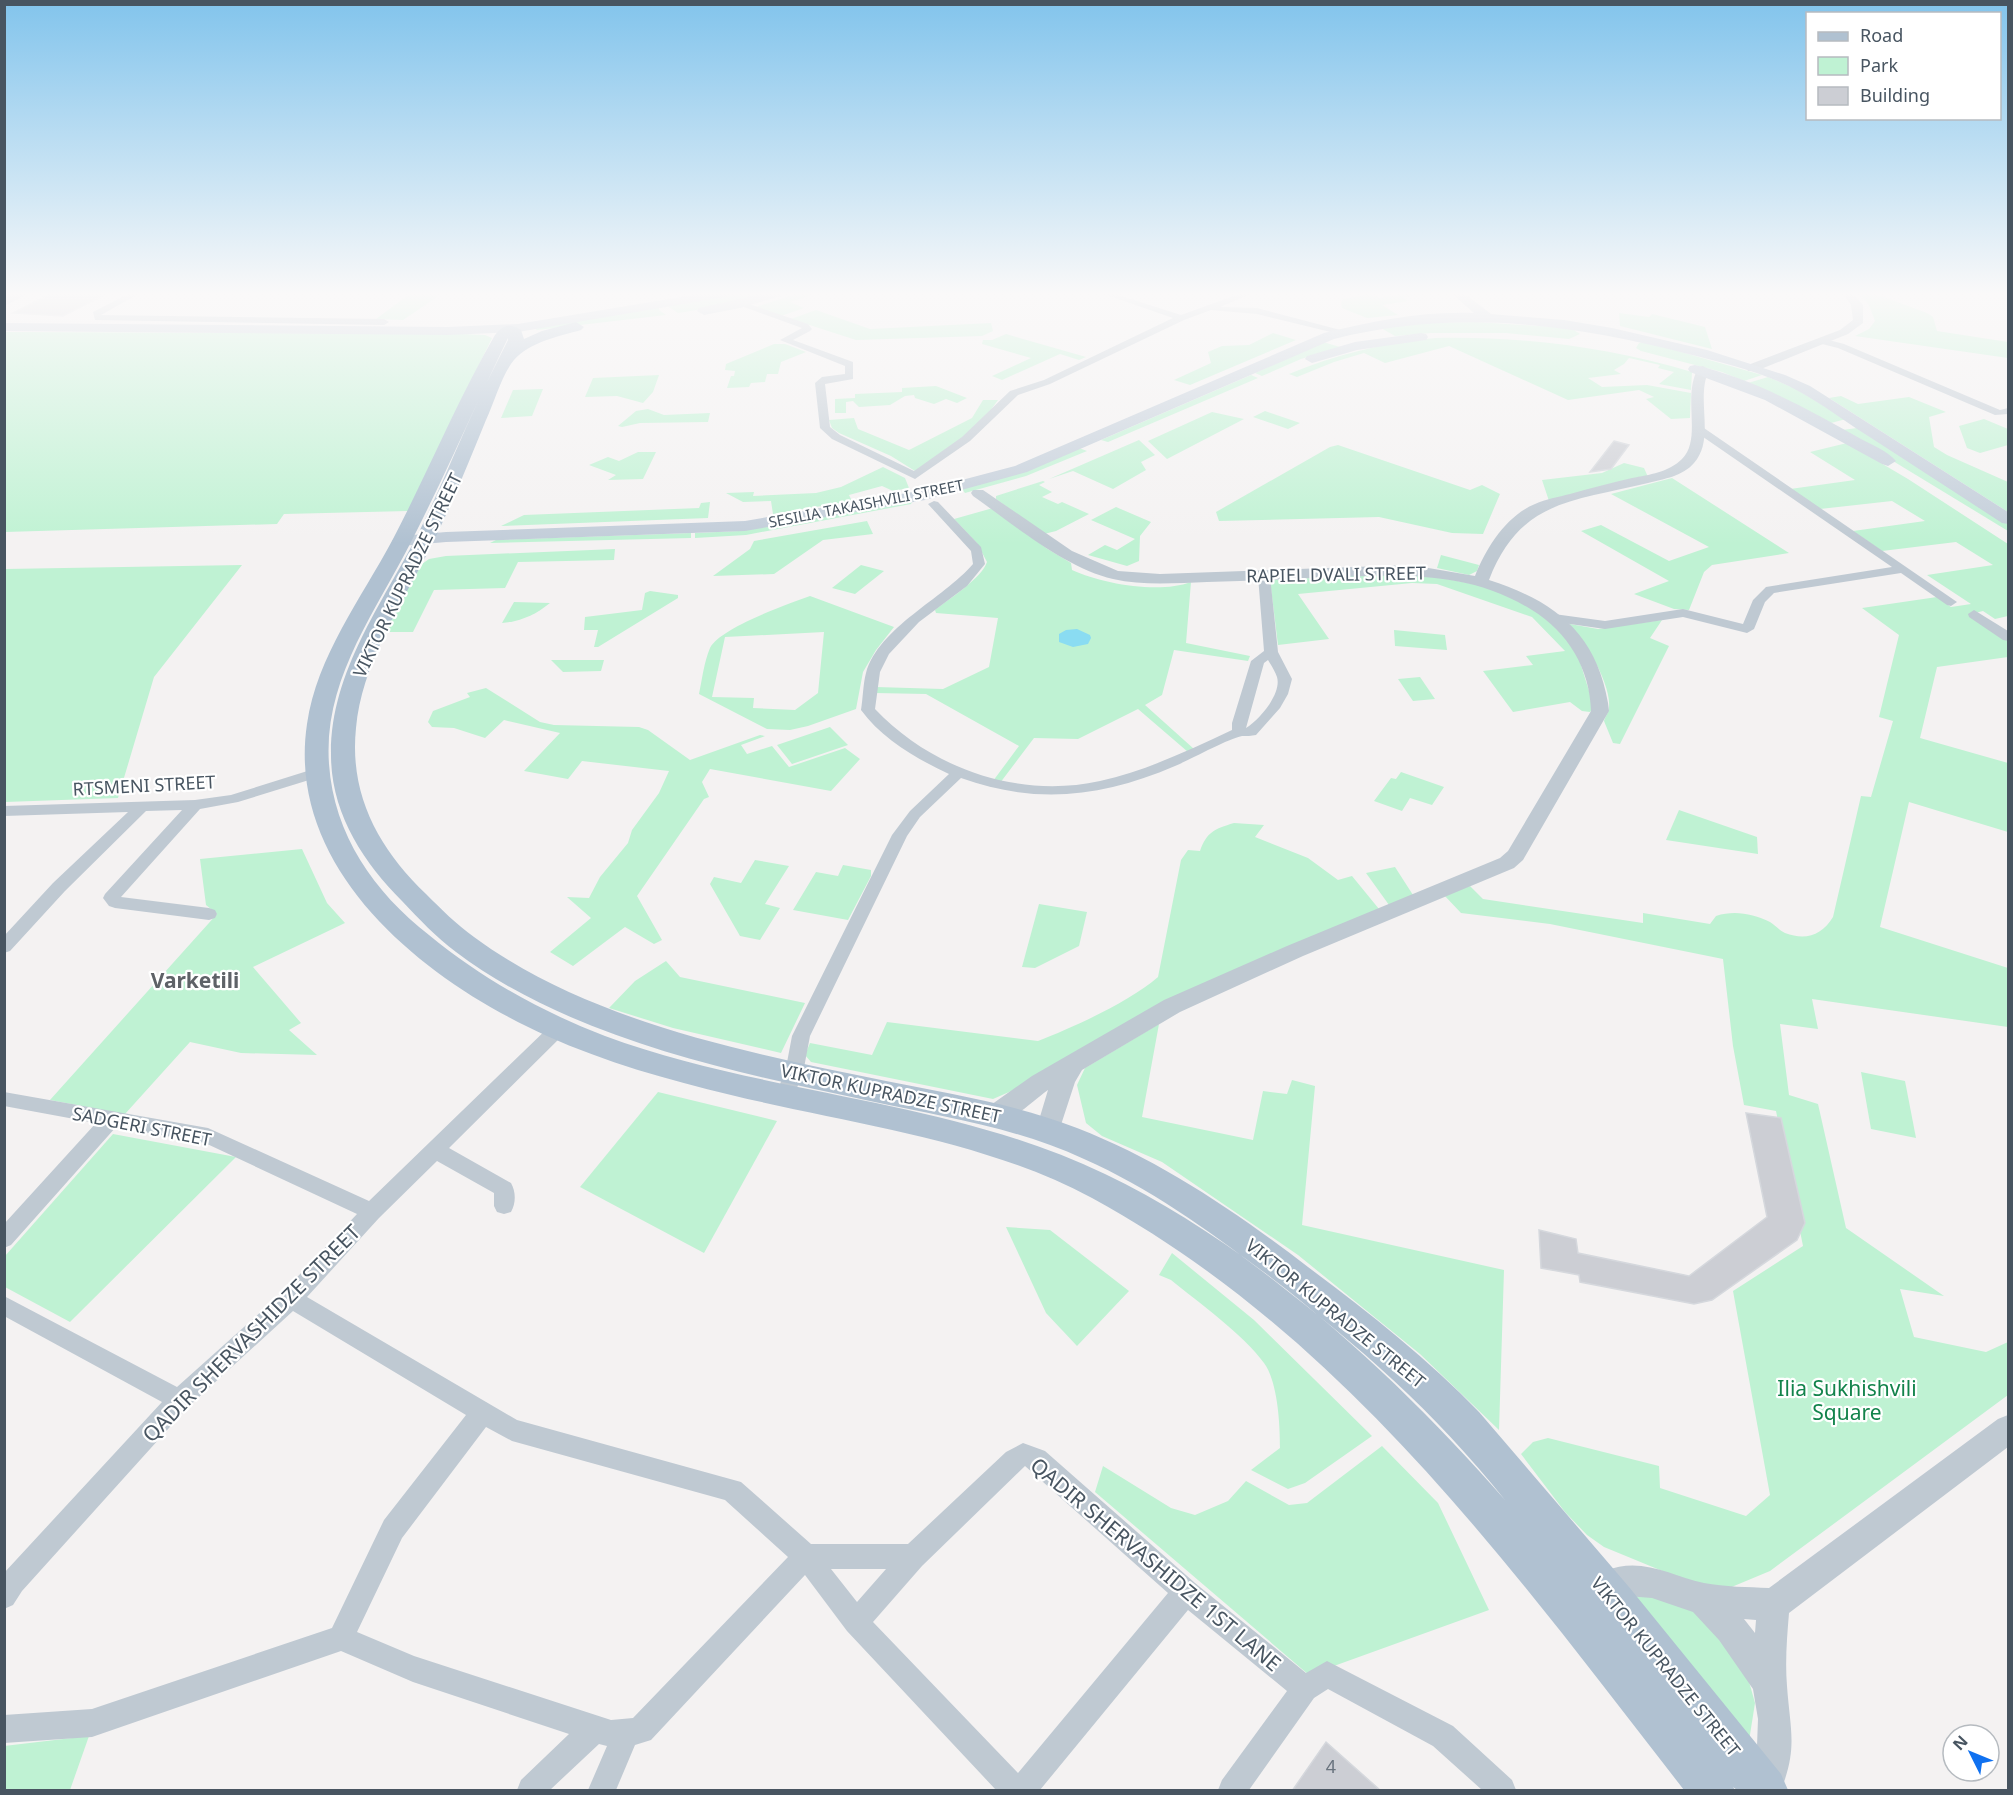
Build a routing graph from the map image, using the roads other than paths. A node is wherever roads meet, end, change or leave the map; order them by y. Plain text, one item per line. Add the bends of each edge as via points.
1 (490, 377) edge
2 (498, 377) edge
3 (850, 377) edge
4 (1058, 377) edge
5 (1237, 377) edge
6 (1267, 377) edge
7 (1699, 377) edge
8 (1722, 377) edge
9 (1774, 377) edge
10 (1912, 377) edge
11 (2008, 411) edge
12 (1855, 421) junction
13 (1819, 422) junction
14 (1697, 428) junction
15 (1098, 437) junction
16 (1114, 445) junction
17 (1076, 447) junction
18 (1091, 454) junction
19 (915, 476) junction
20 (978, 493) junction
21 (921, 501) junction
22 (2008, 519) edge
23 (2008, 537) edge
24 (490, 542) junction
25 (414, 547) junction
26 (1903, 569) junction
27 (1264, 576) junction
28 (1481, 581) junction
29 (1951, 602) dead end
30 (1974, 614) dead end
31 (1554, 618) junction
32 (367, 627) junction
33 (2008, 637) edge
34 (1271, 652) junction
35 (1239, 732) junction
36 (959, 772) junction
37 (317, 773) junction
38 (195, 805) junction
39 (141, 808) junction
40 (4, 810) edge
41 (209, 914) dead end
42 (4, 947) edge
43 (474, 951) junction
44 (452, 968) junction
45 (558, 1029) junction
46 (635, 1042) junction
47 (1072, 1064) junction
48 (789, 1084) junction
49 (4, 1099) edge
50 (997, 1114) junction
51 (111, 1119) junction
52 (1039, 1143) junction
53 (435, 1150) junction
54 (504, 1206) dead end
55 (372, 1212) junction
56 (4, 1239) edge
57 (291, 1299) junction
58 (4, 1305) edge
59 (178, 1400) junction
60 (483, 1412) junction
61 (2008, 1429) edge
62 (806, 1556) junction
63 (913, 1557) junction
64 (7, 1586) edge
65 (1186, 1592) junction
66 (1703, 1599) junction
67 (1588, 1600) junction
68 (1774, 1604) junction
69 (856, 1622) junction
70 (341, 1638) junction
71 (1770, 1685) junction
72 (1305, 1689) junction
73 (595, 1728) junction
74 (4, 1729) edge
75 (626, 1734) junction
76 (1764, 1790) edge
77 (531, 1791) edge
78 (602, 1791) edge
79 (1015, 1791) edge
80 (1022, 1791) edge
81 (1232, 1791) edge
82 (1502, 1791) edge
83 (1712, 1791) edge

1 - 25 main road, VIKTOR KUPRADZE STREET
2 - 25 main road, VIKTOR KUPRADZE STREET
3 - 19 street via 820,383 825,428
4 - 19 street via 1014,393 966,439
5 - 15 main road, SESILIA TAKAISHVILI STREET
6 - 16 main road, SESILIA TAKAISHVILI STREET
7 - 14 street
8 - 13 main road
9 - 12 main road, SESILIA TAKAISHVILI STREET via 1805,389
10 - 11 street via 1999,414
12 - 13 main road via 1842,427
12 - 22 main road, SESILIA TAKAISHVILI STREET
13 - 23 main road via 1894,464
14 - 26 street
14 - 28 street via 1690,458 1680,468 1537,509 1512,528 1495,549
15 - 16 main road via 1099,442
15 - 17 main road, SESILIA TAKAISHVILI STREET
16 - 18 main road, SESILIA TAKAISHVILI STREET
17 - 18 main road via 1092,447 1095,451
17 - 21 main road, SESILIA TAKAISHVILI STREET
18 - 20 main road, SESILIA TAKAISHVILI STREET via 1039,476
19 - 21 street
20 - 21 main road, SESILIA TAKAISHVILI STREET
20 - 27 street, RAPIEL DVALI STREET via 1067,554 1115,575 1160,579
21 - 24 main road, SESILIA TAKAISHVILI STREET via 747,537
21 - 36 street via 977,550 979,564 963,583 914,619 883,652 873,672 868,710 897,739
24 - 25 main road, SESILIA TAKAISHVILI STREET
24 - 25 main road, SESILIA TAKAISHVILI STREET via 448,551
25 - 32 main road, VIKTOR KUPRADZE STREET
26 - 29 street
26 - 31 street via 1770,590 1760,600 1747,629 1683,614 1594,626
27 - 28 street, RAPIEL DVALI STREET via 1411,570
27 - 34 street
28 - 31 street, RAPIEL DVALI STREET via 1522,597
30 - 33 street
31 - 47 street, RAPIEL DVALI STREET via 1587,658 1600,711 1516,855 1172,1006
32 - 37 main road, VIKTOR KUPRADZE STREET via 343,649 325,698 319,718
32 - 43 main road, VIKTOR KUPRADZE STREET via 344,732 344,762 356,820 374,855 394,879
34 - 35 street via 1258,661
34 - 35 street via 1285,679 1281,695 1260,725 1251,732
35 - 36 street via 1140,776 1088,790 993,786
36 - 48 street via 915,814 900,835 801,1036
37 - 38 street, RTSMENI STREET via 233,799
37 - 44 main road, VIKTOR KUPRADZE STREET via 332,832 347,863 379,906
38 - 39 street, RTSMENI STREET
38 - 41 street via 111,898 115,902
39 - 40 street, RTSMENI STREET
39 - 42 street
43 - 44 main road
43 - 46 main road, VIKTOR KUPRADZE STREET
44 - 45 main road, VIKTOR KUPRADZE STREET
45 - 46 main road, VIKTOR KUPRADZE STREET
45 - 53 street, QADIR SHERVASHIDZE STREET
46 - 48 main road, VIKTOR KUPRADZE STREET
47 - 50 street, RAPIEL DVALI STREET
47 - 52 street
48 - 50 main road, VIKTOR KUPRADZE STREET
48 - 52 main road, VIKTOR KUPRADZE STREET via 916,1124
49 - 51 street, SADGERI STREET
50 - 52 main road, VIKTOR KUPRADZE STREET
51 - 55 street, SADGERI STREET via 208,1136
51 - 56 street
52 - 67 main road, VIKTOR KUPRADZE STREET via 1137,1170 1219,1221 1408,1367 1497,1458
53 - 54 street via 504,1189
53 - 55 street, QADIR SHERVASHIDZE STREET
55 - 57 street, QADIR SHERVASHIDZE STREET
57 - 59 street, QADIR SHERVASHIDZE STREET
57 - 60 street
58 - 59 street
59 - 64 street, QADIR SHERVASHIDZE STREET
60 - 62 street via 512,1430 732,1490
60 - 70 street via 393,1528
61 - 68 street
62 - 63 street
62 - 69 street
62 - 75 street via 641,1730
63 - 65 street, QADIR SHERVASHIDZE 1ST LANE via 1023,1454 1037,1459
63 - 69 street, QADIR SHERVASHIDZE 1ST LANE
65 - 72 street, QADIR SHERVASHIDZE 1ST LANE
65 - 80 street
66 - 67 street via 1643,1578 1620,1581
66 - 68 street
66 - 71 street via 1739,1639
67 - 76 main road, VIKTOR KUPRADZE STREET
67 - 83 main road, VIKTOR KUPRADZE STREET
68 - 71 street
69 - 79 street
70 - 73 street via 413,1669
70 - 74 street via 92,1723
71 - 76 street via 1775,1719 1771,1768
72 - 81 street
72 - 82 street via 1327,1674 1443,1736
73 - 75 street
73 - 77 street
75 - 78 street

